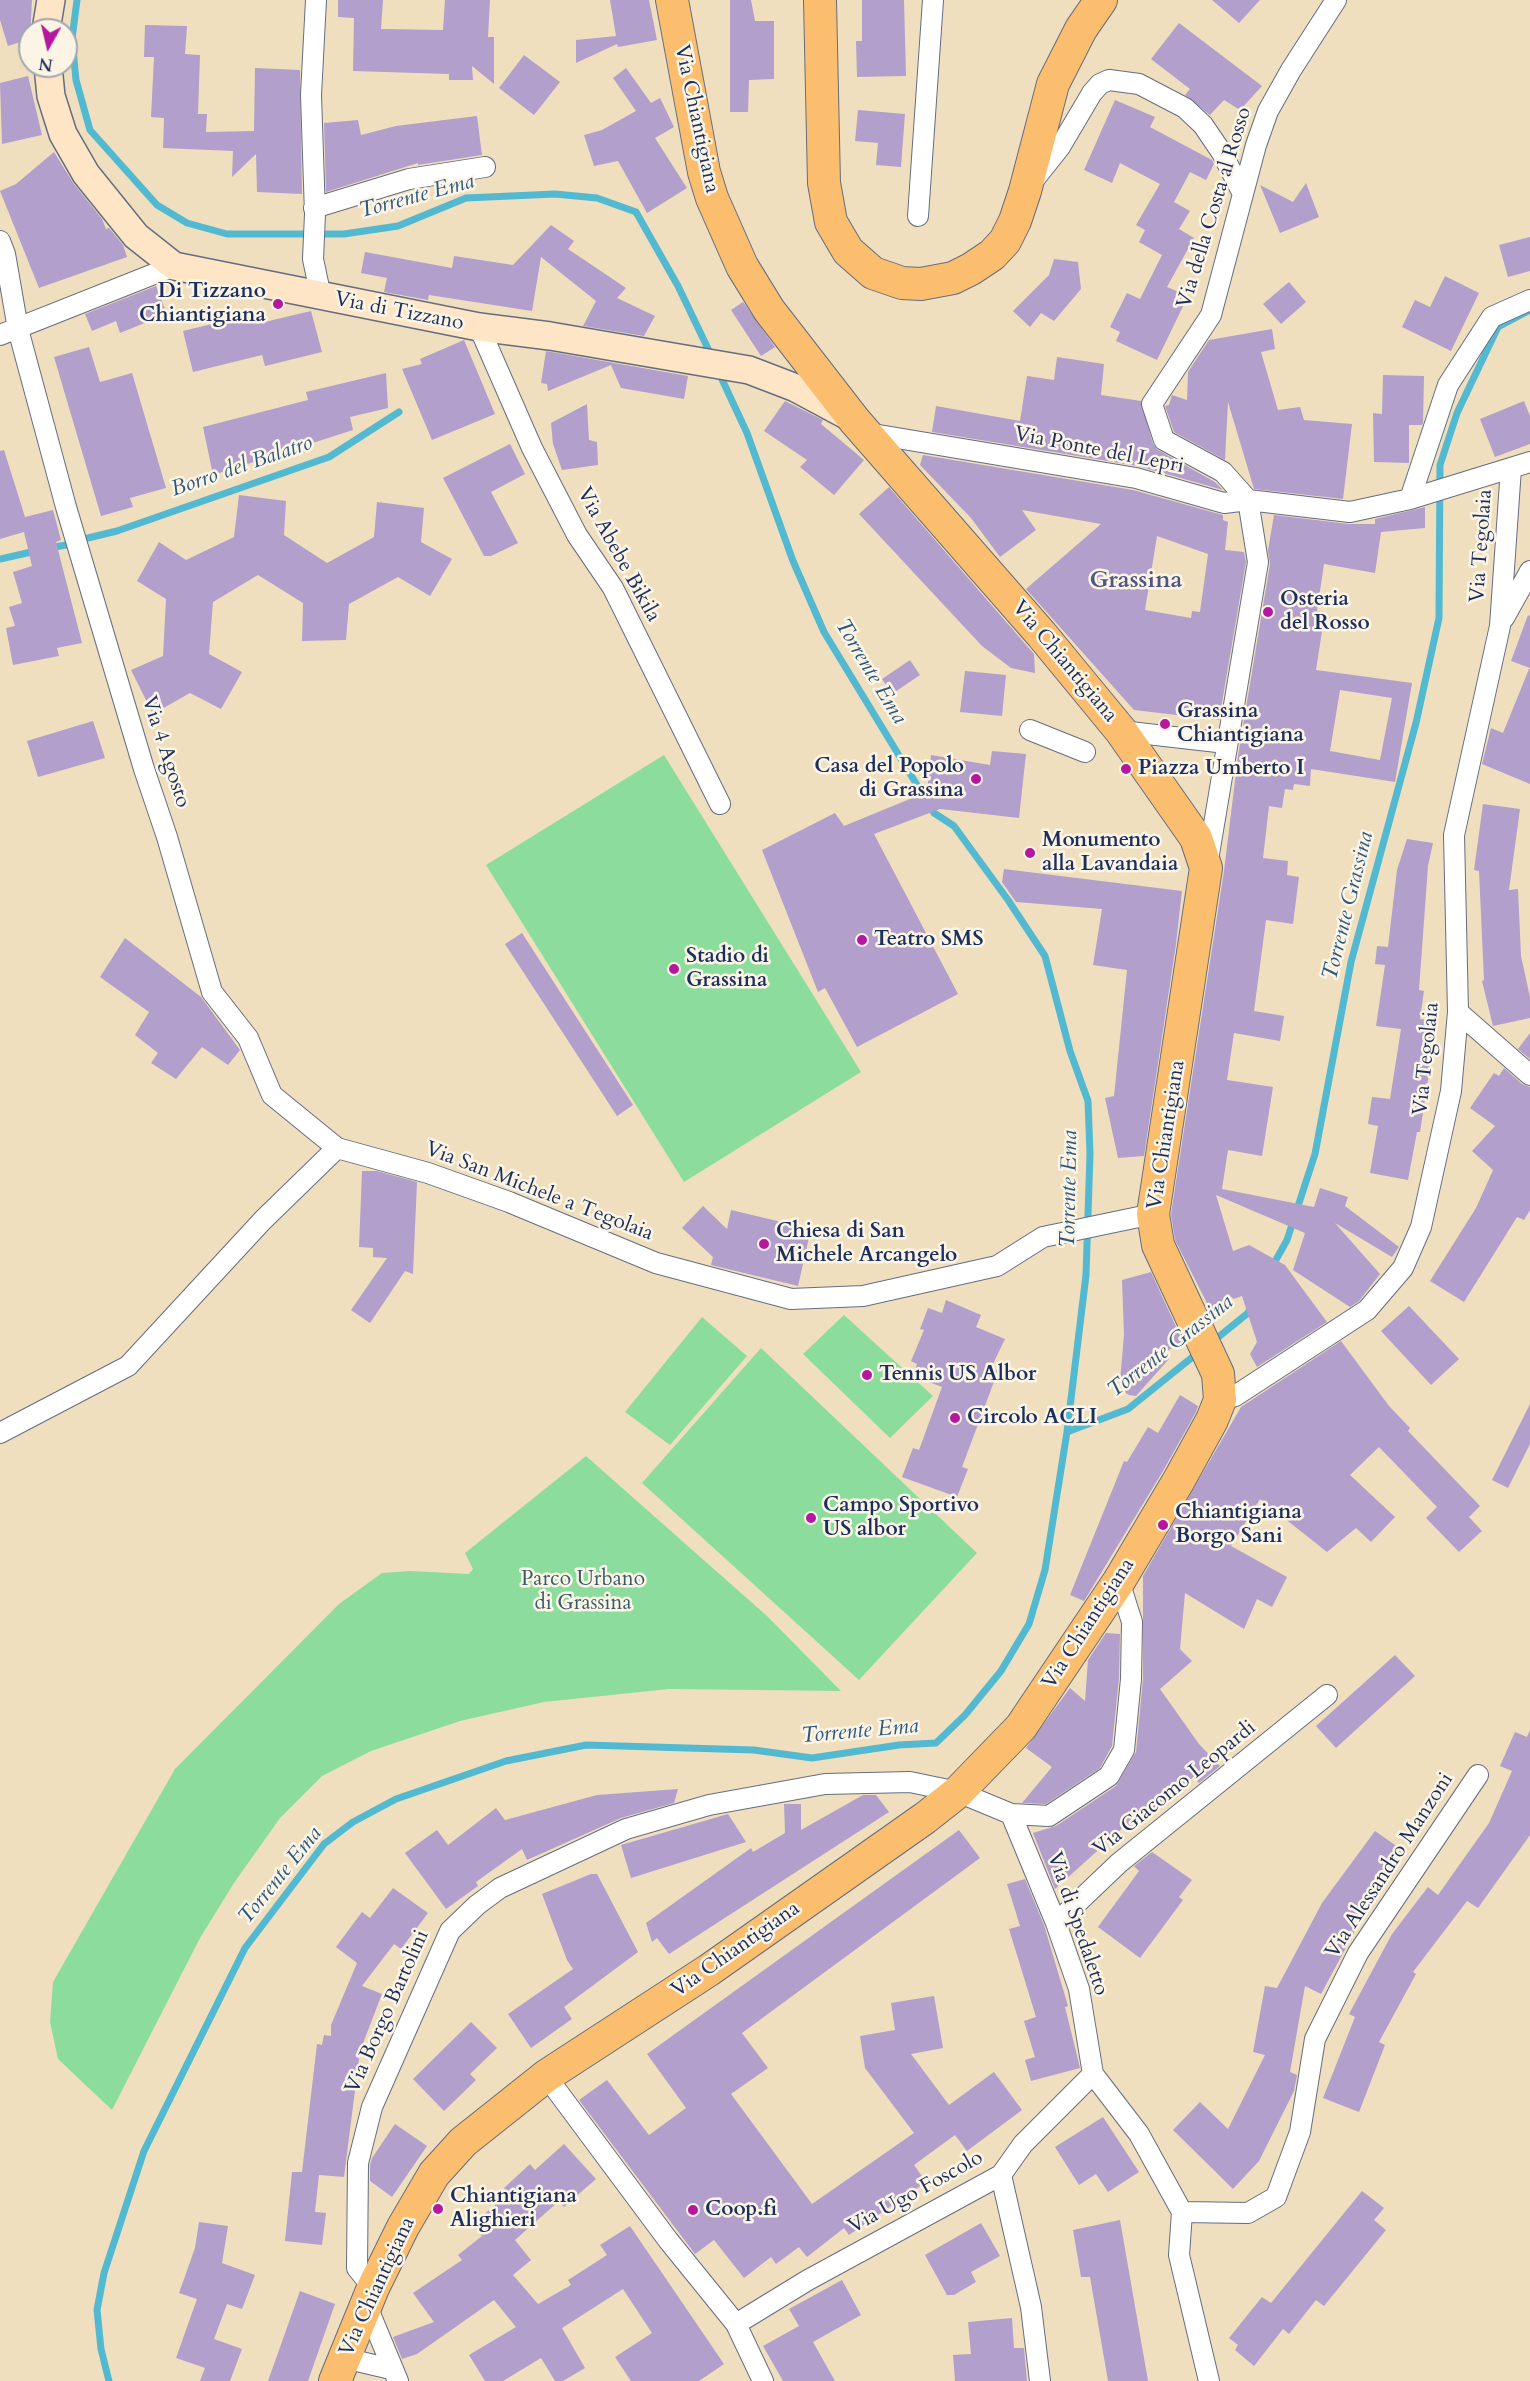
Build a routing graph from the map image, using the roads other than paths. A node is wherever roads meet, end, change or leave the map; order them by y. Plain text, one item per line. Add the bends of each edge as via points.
1 (51, 0) edge
2 (316, 0) edge
3 (672, 0) edge
4 (820, 0) edge
5 (933, 0) edge
6 (1101, 0) edge
7 (1336, 0) edge
8 (48, 18) edge
9 (49, 78) edge
10 (485, 167) dead end
11 (1025, 191) junction
12 (1243, 194) junction
13 (315, 211) junction
14 (918, 216) dead end
15 (0, 241) edge
16 (174, 266) junction
17 (321, 297) junction
18 (1530, 300) edge
19 (478, 327) junction
20 (9, 332) edge
21 (861, 427) junction
22 (1530, 462) edge
23 (1511, 468) junction
24 (1410, 499) junction
25 (1248, 500) junction
26 (1530, 571) edge
27 (1500, 626) junction
28 (1030, 730) dead end
29 (1121, 731) junction
30 (1226, 743) junction
31 (1084, 752) dead end
32 (720, 804) dead end
33 (1206, 868) junction
34 (1458, 1012) junction
35 (1530, 1075) edge
36 (337, 1148) junction
37 (1139, 1217) junction
38 (1219, 1387) junction
39 (0, 1433) edge
40 (1119, 1581) junction
41 (1327, 1695) dead end
42 (1478, 1775) dead end
43 (958, 1792) junction
44 (1011, 1814) junction
45 (1056, 1923) junction
46 (1093, 2074) junction
47 (546, 2076) junction
48 (1001, 2175) junction
49 (1182, 2212) junction
50 (370, 2296) junction
51 (736, 2324) junction
52 (340, 2370) edge
53 (395, 2375) edge
54 (763, 2381) edge
55 (1040, 2381) edge
56 (1209, 2381) edge

1 - 8 street
2 - 13 street via 311,95
3 - 21 main road, Via Chiantigiana via 704,172 720,220 742,266 770,310
4 - 11 main road via 826,202 839,239 860,264 902,283 953,278 992,255 1005,240
5 - 14 street
6 - 11 main road via 1053,84
7 - 12 street, Via della Costa al Rosso via 1268,111
9 - 16 street, Via di Tizzano via 63,134 86,174 136,236
10 - 13 street via 409,179
11 - 12 street via 1060,147 1092,93 1109,80 1139,84 1185,108 1203,124
12 - 25 street, Via della Costa al Rosso via 1211,315 1152,404 1164,440 1222,472
13 - 17 street via 313,259
15 - 20 street, Via 4 Agosto via 5,254
16 - 17 street, Via di Tizzano
16 - 20 street
17 - 19 street, Via di Tizzano
18 - 24 street via 1492,317 1448,385
19 - 21 street, Via di Tizzano via 749,370 796,388
19 - 32 street, Via Abebe Bikila via 532,448 577,535 613,588
20 - 36 street, Via 4 Agosto via 212,992 248,1038 272,1095
21 - 25 street, Via Ponte del Lepri via 1136,478 1224,503
21 - 29 main road, Via Chiantigiana
22 - 23 street, Via Ponte del Lepri
23 - 24 street, Via Ponte del Lepri
23 - 27 street, Via Tegolaia
24 - 25 street, Via Ponte del Lepri via 1350,512
25 - 30 street via 1258,562
26 - 27 street, Via Tegolaia
27 - 34 street, Via Tegolaia via 1454,835
28 - 31 street
29 - 30 street
29 - 33 main road, Via Chiantigiana via 1196,838
30 - 33 street
33 - 37 main road, Via Chiantigiana
34 - 35 street
34 - 38 street, Via Tegolaia via 1451,1091 1436,1166 1421,1227 1403,1268 1367,1310 1235,1396
36 - 37 street, Via San Michele a Tegolaia via 499,1198 656,1263 791,1299 863,1296 998,1266 1043,1237
36 - 39 street via 263,1220 128,1366
37 - 38 main road, Via Chiantigiana via 1158,1245
38 - 40 main road, Via Chiantigiana via 1207,1430
40 - 43 main road, Via Chiantigiana via 1021,1727
40 - 44 street, Via Borgo Bartolini via 1132,1622 1124,1750 1109,1776 1049,1816
41 - 45 street, Via Giacomo Leopardi via 1119,1863
42 - 49 street, Via Alessandro Manzoni via 1358,1953 1316,2039 1300,2132 1276,2197 1248,2213
43 - 44 street, Via Borgo Bartolini
43 - 47 main road, Via Chiantigiana via 709,1970
43 - 50 street, Via Borgo Bartolini via 910,1782 825,1784 709,1805 626,1829 500,1888 477,1905 450,1931 372,2107 358,2163 357,2268
44 - 45 street, Via di Spedaletto
45 - 46 street, Via di Spedaletto via 1079,1989
46 - 48 street, Via Ugo Foscolo via 1023,2144
46 - 49 street, Via di Spedaletto via 1139,2134
47 - 50 main road, Via Chiantigiana via 463,2142 434,2174
47 - 51 street
48 - 51 street, Via Ugo Foscolo via 808,2280
48 - 55 street via 1031,2307
49 - 56 street via 1179,2255
50 - 52 main road, Via Chiantigiana
50 - 53 street, Via Borgo Bartolini
51 - 54 street
52 - 53 street

